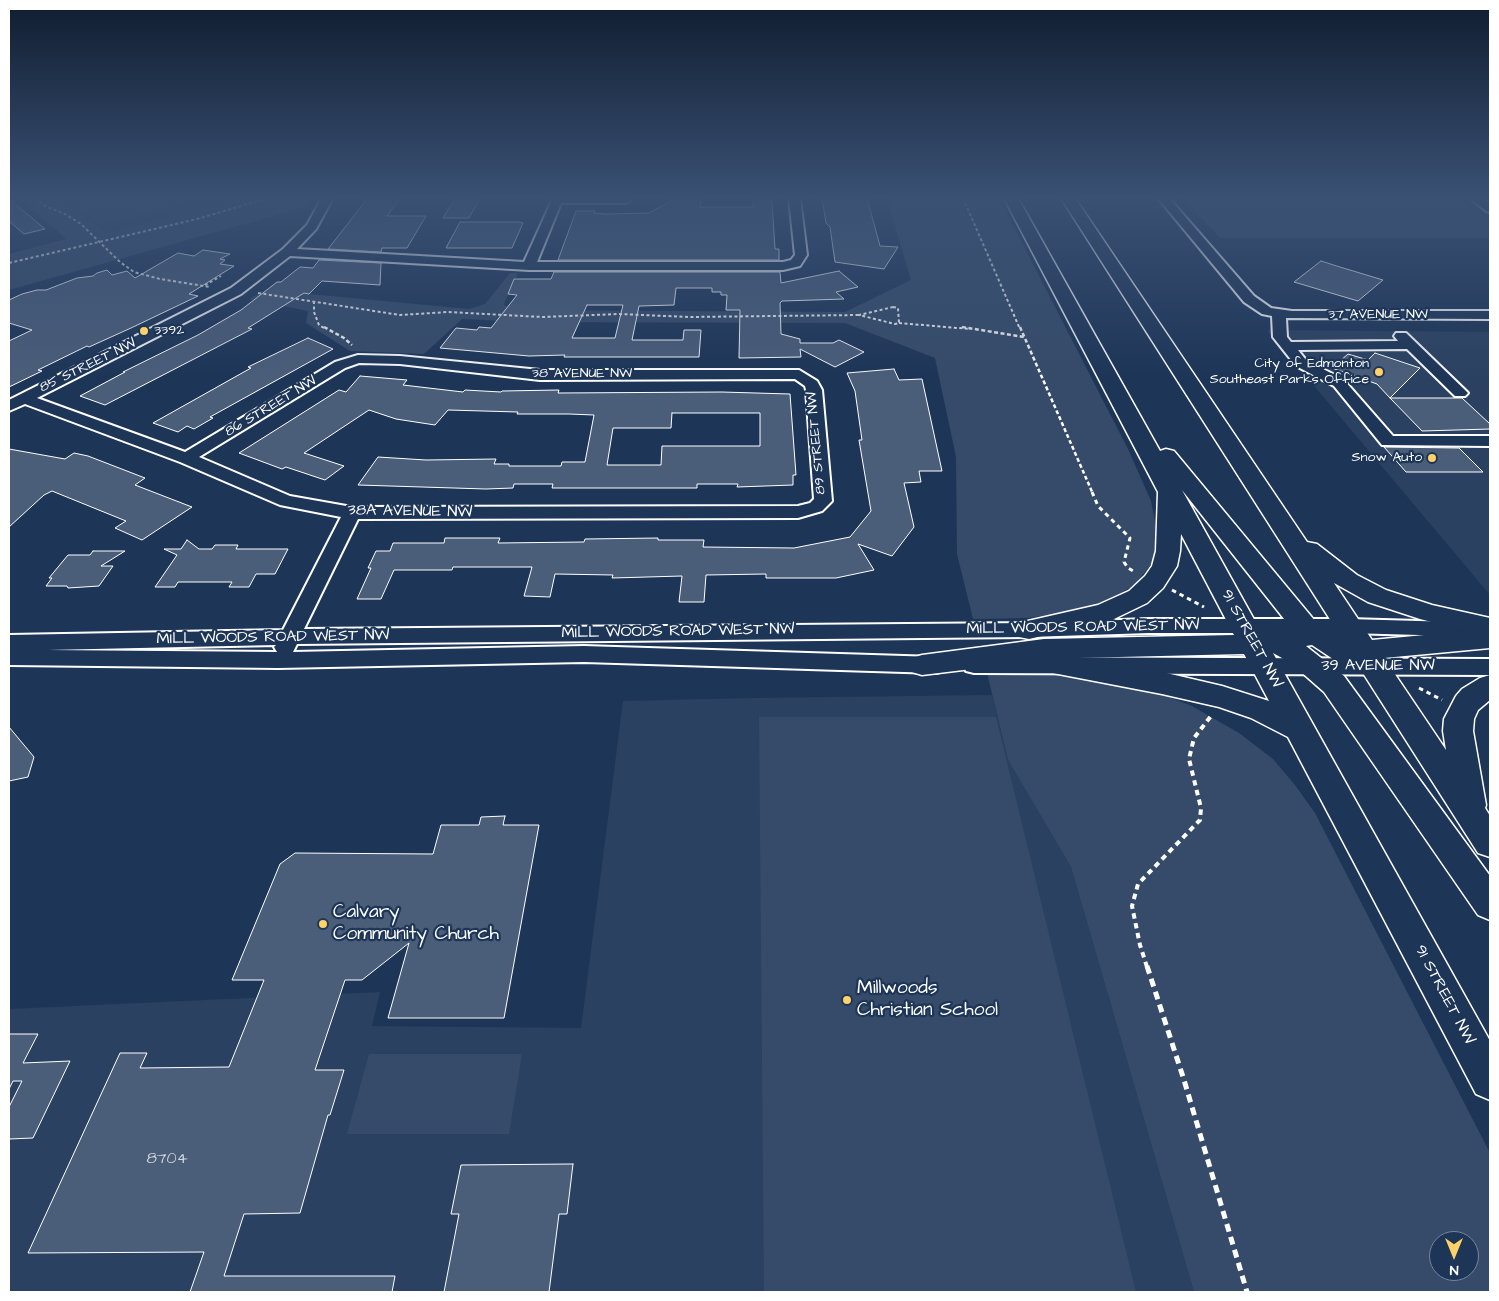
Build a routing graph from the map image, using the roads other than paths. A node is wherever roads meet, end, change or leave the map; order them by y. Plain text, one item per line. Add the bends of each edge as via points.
1 (278, 259) edge
2 (403, 259) edge
3 (531, 259) edge
4 (800, 259) edge
5 (1044, 259) edge
6 (1108, 259) edge
7 (1215, 259) edge
8 (528, 266) junction
9 (1273, 312) junction
10 (1380, 315) junction
11 (1490, 315) edge
12 (1287, 346) junction
13 (1411, 346) junction
14 (356, 353) joint
15 (805, 378) joint
16 (1108, 378) junction
17 (1460, 393) dead end
18 (16, 402) edge
19 (1490, 441) edge
20 (186, 458) junction
21 (1170, 489) junction
22 (816, 507) joint
23 (352, 513) junction
24 (1281, 524) junction
25 (1490, 629) edge
26 (1030, 630) junction
27 (290, 637) junction
28 (1490, 638) edge
29 (9, 643) edge
30 (1259, 645) junction
31 (1310, 646) junction
32 (1357, 649) junction
33 (9, 657) edge
34 (278, 660) junction
35 (922, 665) junction
36 (1063, 666) junction
37 (1490, 668) edge
38 (1490, 686) edge
39 (1301, 730) junction
40 (1471, 814) junction
41 (1490, 843) edge
42 (1490, 904) edge
43 (1490, 1080) edge

1 - 18 street, 85 STREET NW via 236,291
2 - 8 street
3 - 8 street
4 - 8 street via 791,265
5 - 16 main road, 91 STREET NW
6 - 24 main road
7 - 9 street via 1249,299
9 - 10 street, 37 AVENUE NW
9 - 12 street via 1280,337
10 - 11 street, 37 AVENUE NW
10 - 13 street
12 - 13 street
12 - 19 street via 1301,363 1339,383 1388,441
13 - 17 street
14 - 15 street, 38 AVENUE NW via 540,375 782,374
14 - 20 street, 86 STREET NW
15 - 22 street, 89 STREET NW via 814,390 822,485 822,501
16 - 21 main road, 91 STREET NW
16 - 31 main road
18 - 20 street, 38A AVENUE NW
20 - 23 street, 38A AVENUE NW via 286,501
21 - 26 main road via 1168,551 1164,566 1154,582 1138,597 1105,613
21 - 30 main road, 91 STREET NW
22 - 23 street, 38A AVENUE NW via 798,512
23 - 27 street
24 - 25 main road via 1314,557 1361,589 1411,608
24 - 32 main road
25 - 32 street
26 - 27 street, MILL WOODS ROAD WEST NW
26 - 30 street, MILL WOODS ROAD WEST NW via 1149,626
27 - 29 street, MILL WOODS ROAD WEST NW
27 - 34 street
28 - 32 main road
30 - 31 main road
30 - 31 street, MILL WOODS ROAD WEST NW
30 - 35 main road via 1044,648
30 - 36 street, MILL WOODS ROAD WEST NW
30 - 39 main road, 91 STREET NW
31 - 32 main road
31 - 42 main road
32 - 37 street, 39 AVENUE NW
32 - 40 main road
33 - 34 street, MILL WOODS ROAD WEST NW
34 - 35 street, MILL WOODS ROAD WEST NW via 584,654
35 - 36 street, MILL WOODS ROAD WEST NW
36 - 39 main road via 1222,697 1261,710
38 - 40 main road via 1472,697 1459,719
39 - 43 main road, 91 STREET NW
40 - 41 main road

